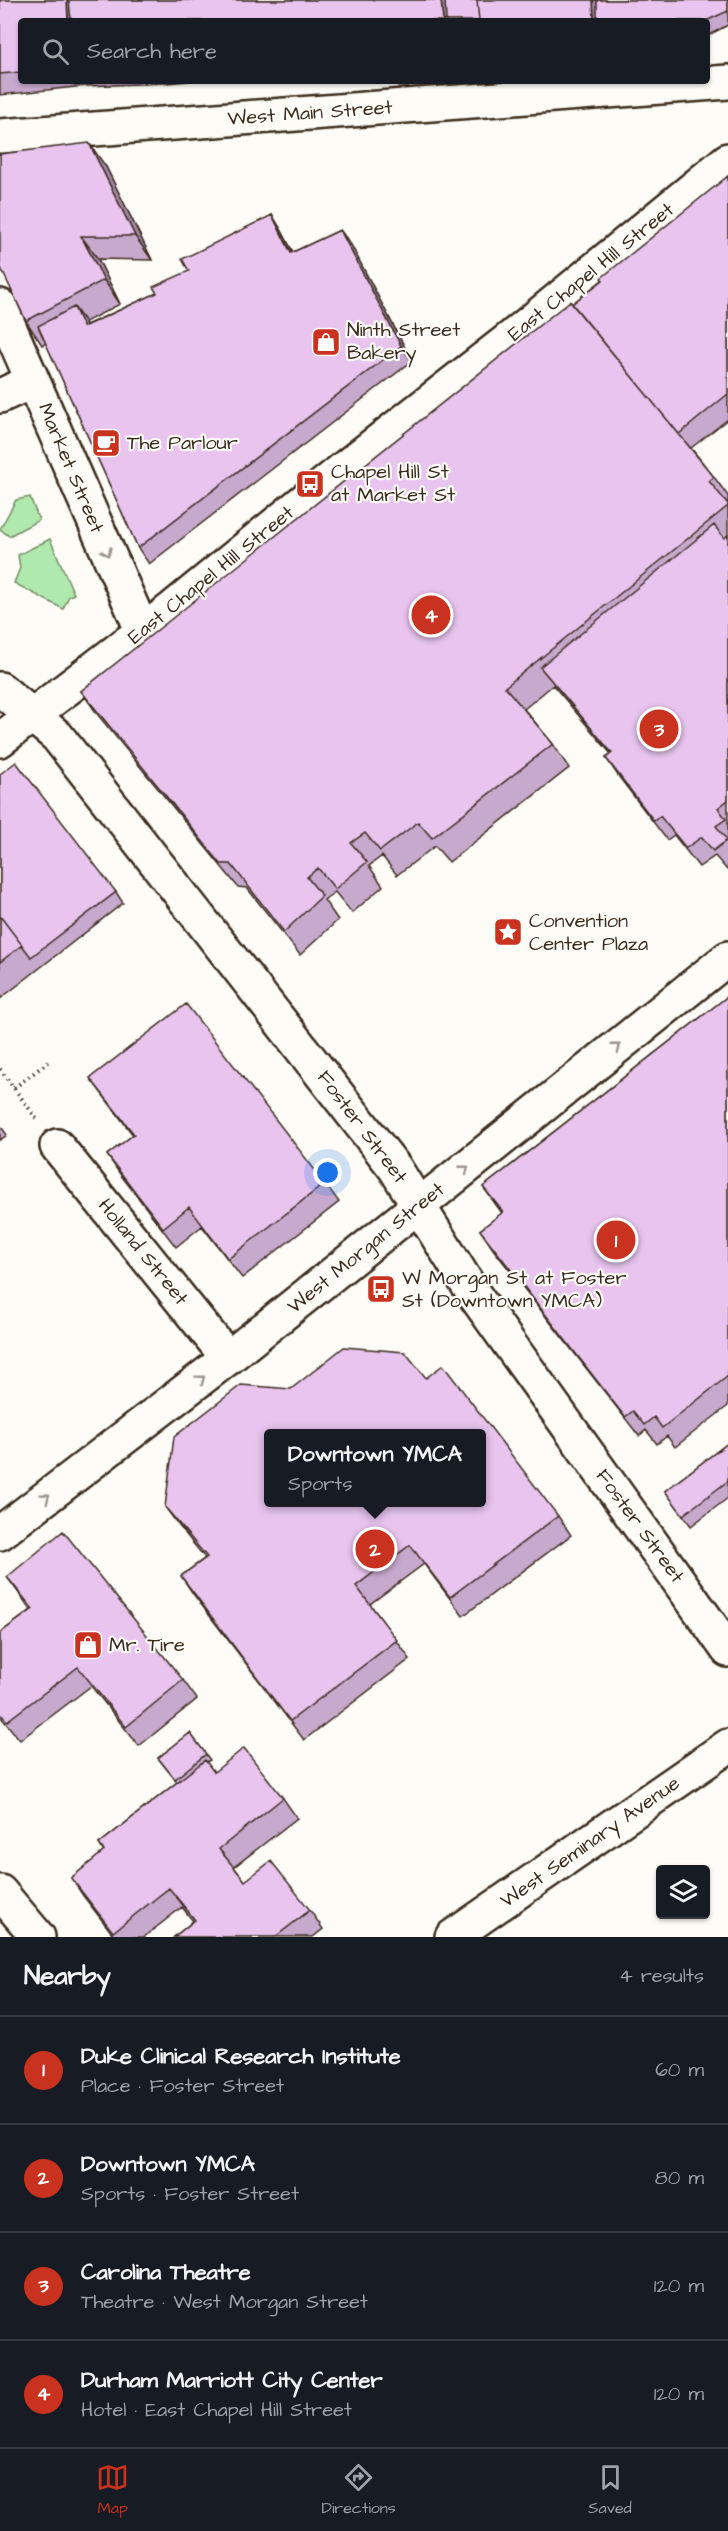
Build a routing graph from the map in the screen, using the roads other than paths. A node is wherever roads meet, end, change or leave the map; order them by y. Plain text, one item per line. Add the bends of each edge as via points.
1 (728, 82) edge
2 (710, 83) edge
3 (701, 84) edge
4 (0, 136) edge
5 (728, 160) edge
6 (0, 306) edge
7 (33, 381) junction
8 (0, 396) edge
9 (142, 630) junction
10 (0, 689) edge
11 (31, 715) junction
12 (0, 740) edge
13 (728, 958) edge
14 (57, 1146) road end
15 (419, 1205) junction
16 (228, 1358) junction
17 (0, 1533) edge
18 (728, 1650) edge
19 (728, 1746) edge
20 (0, 1892) edge
21 (38, 1937) edge
22 (452, 1937) edge

1 - 2 street, West Main Street
3 - 4 street, West Main Street
5 - 9 street, East Chapel Hill Street
6 - 7 street, Market Street
7 - 8 street
7 -> 9 street, Market Street
9 - 11 street, East Chapel Hill Street
10 - 11 street, Foster Street
11 - 12 street, East Chapel Hill Street
11 - 15 street, Foster Street via 64,746 395,1167
15 -> 13 street, West Morgan Street
14 - 16 street, Holland Street
15 - 16 street, West Morgan Street
15 - 18 street, Foster Street via 473,1293
17 -> 16 street, West Morgan Street
19 - 22 street, West Seminary Avenue
20 - 21 street

